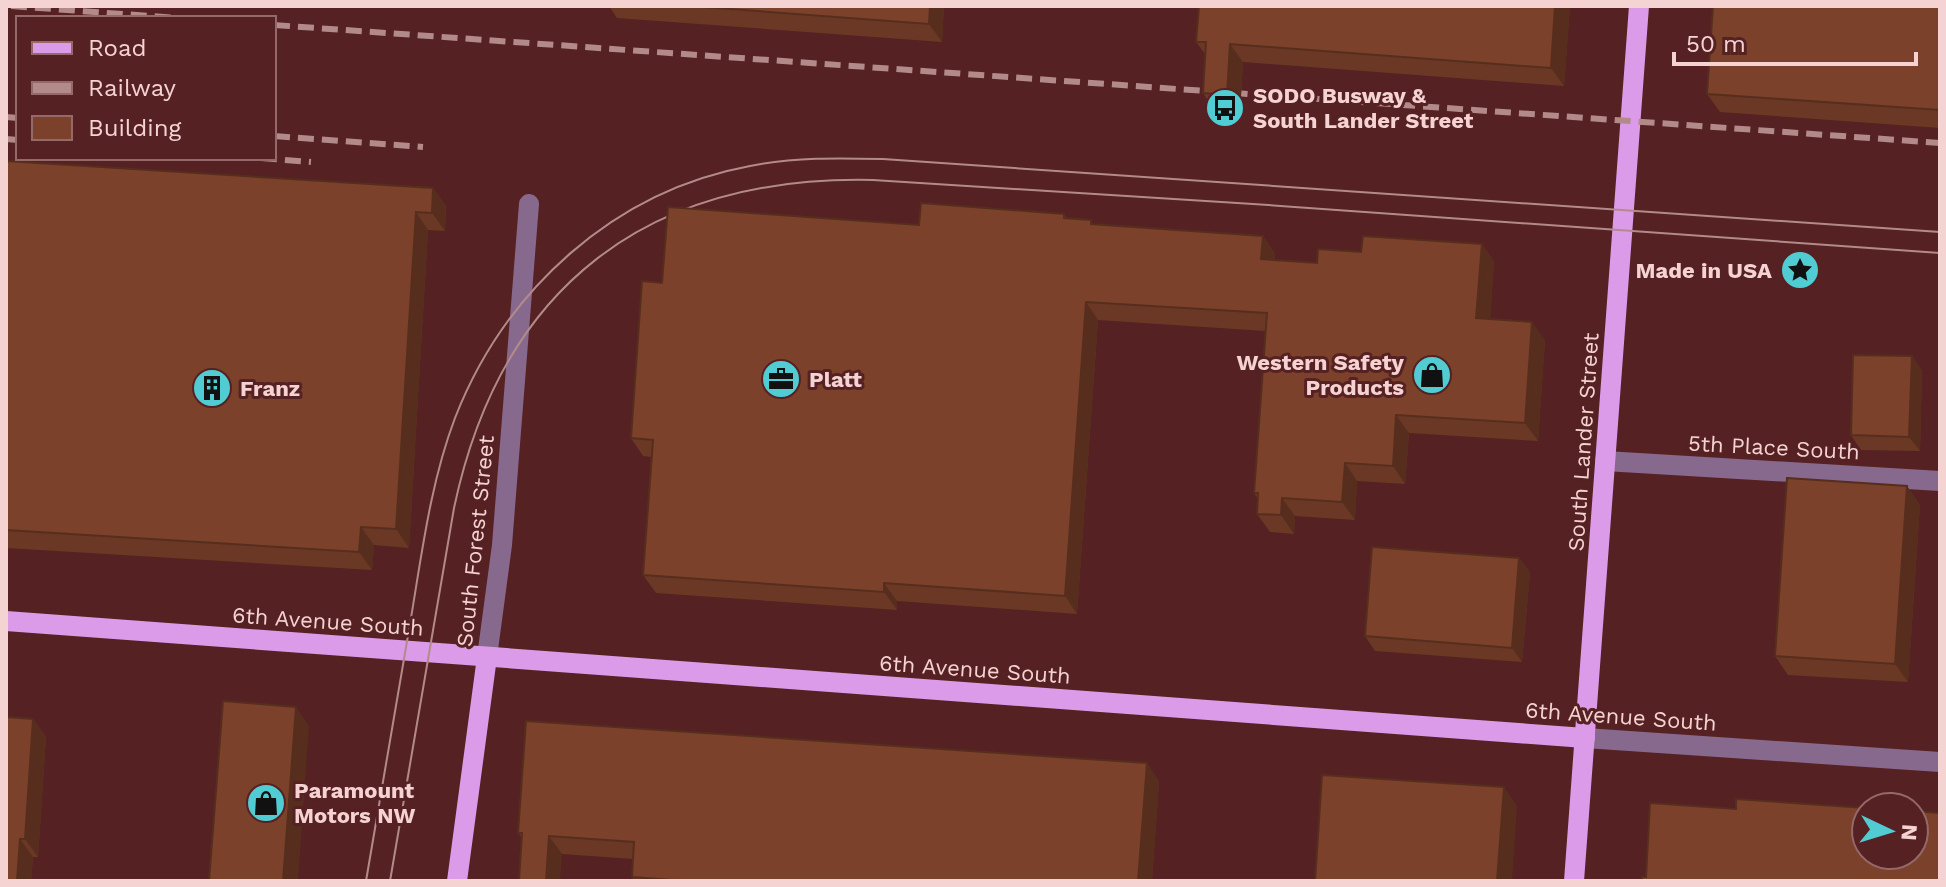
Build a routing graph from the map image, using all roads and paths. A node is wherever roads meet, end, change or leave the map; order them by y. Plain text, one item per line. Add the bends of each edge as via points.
1 (1639, 6) edge
2 (529, 204) dead end
3 (1605, 461) junction
4 (1940, 481) edge
5 (6, 621) edge
6 (487, 657) junction
7 (1585, 738) junction
8 (1940, 762) edge
9 (457, 881) edge
10 (1574, 881) edge

1 - 3 main road, South Lander Street
2 - 6 street, South Forest Street via 502,545
3 - 4 street, 5th Place South
3 - 7 main road, South Lander Street
5 - 6 main road, 6th Avenue South
6 - 7 main road, 6th Avenue South
6 - 9 main road, South Forest Street
7 - 8 street, 6th Avenue South
7 - 10 main road, South Lander Street

